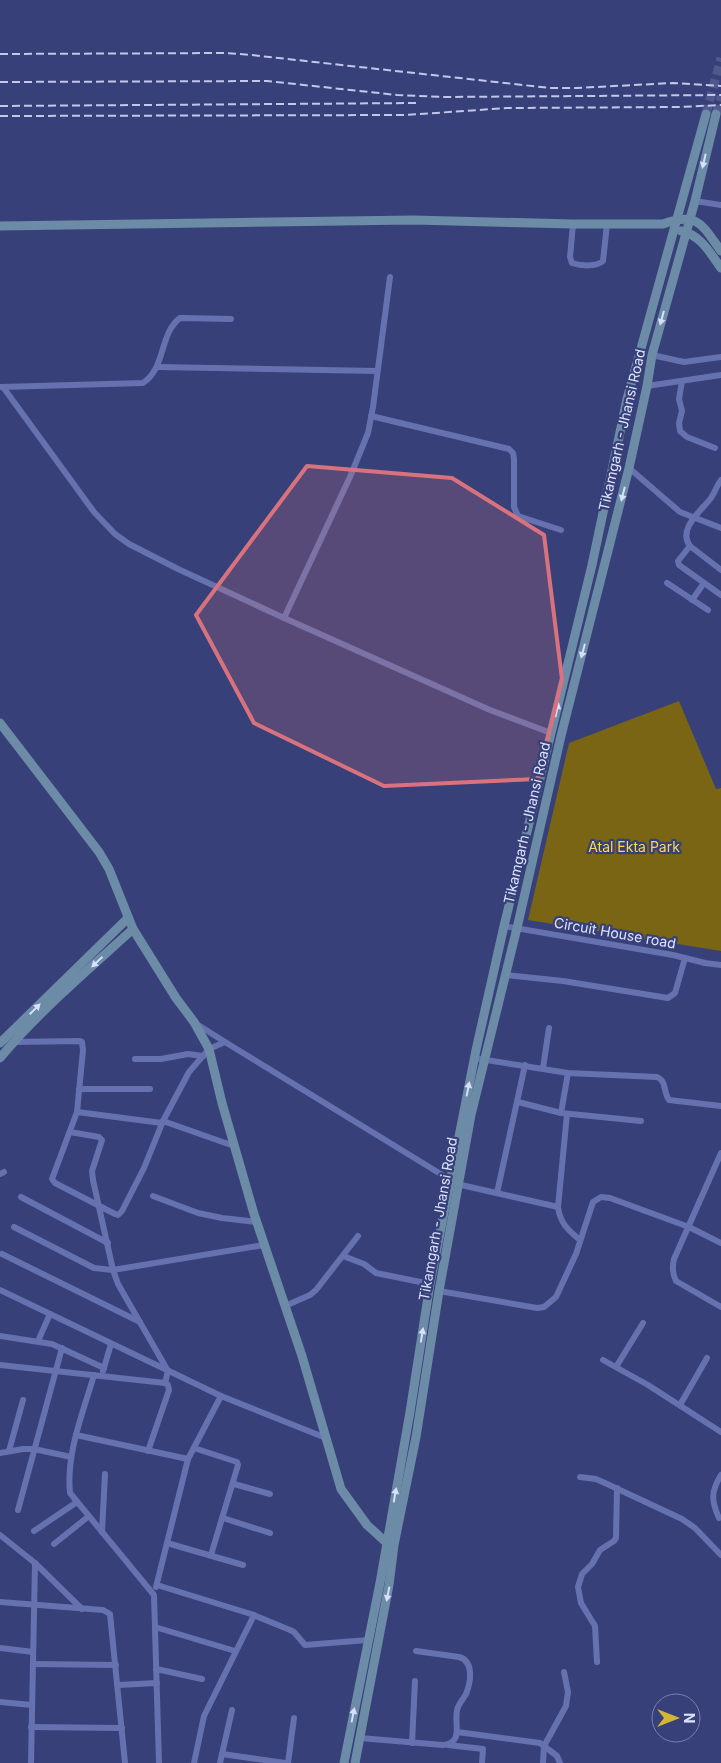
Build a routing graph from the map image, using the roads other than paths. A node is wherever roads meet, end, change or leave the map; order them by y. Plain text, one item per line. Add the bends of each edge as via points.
1 (695, 201) junction
2 (721, 205) edge
3 (677, 219) junction
4 (689, 219) junction
5 (573, 224) junction
6 (607, 224) junction
7 (663, 224) junction
8 (0, 226) edge
9 (674, 230) junction
10 (686, 232) junction
11 (721, 251) edge
12 (721, 268) edge
13 (390, 277) dead end
14 (231, 319) dead end
15 (652, 355) junction
16 (721, 357) edge
17 (158, 367) junction
18 (377, 371) junction
19 (721, 375) edge
20 (682, 381) junction
21 (647, 386) junction
22 (2, 387) edge
23 (371, 416) junction
24 (715, 448) dead end
25 (629, 468) junction
26 (721, 480) edge
27 (694, 519) junction
28 (721, 528) edge
29 (562, 530) dead end
30 (690, 546) junction
31 (721, 570) edge
32 (667, 583) dead end
33 (704, 583) junction
34 (721, 595) edge
35 (692, 600) junction
36 (708, 610) dead end
37 (284, 618) junction
38 (565, 672) junction
39 (577, 675) junction
40 (0, 723) edge
41 (551, 732) junction
42 (128, 918) junction
43 (504, 926) junction
44 (133, 928) junction
45 (517, 928) junction
46 (685, 958) junction
47 (720, 966) edge
48 (505, 975) junction
49 (194, 1022) junction
50 (550, 1028) dead end
51 (5, 1041) edge
52 (225, 1042) junction
53 (206, 1052) junction
54 (0, 1058) edge
55 (135, 1059) dead end
56 (479, 1059) junction
57 (525, 1065) junction
58 (544, 1068) junction
59 (568, 1073) junction
60 (79, 1089) junction
61 (150, 1089) dead end
62 (518, 1102) junction
63 (721, 1106) edge
64 (77, 1112) junction
65 (564, 1113) junction
66 (641, 1121) dead end
67 (163, 1122) junction
68 (70, 1132) junction
69 (234, 1146) junction
70 (721, 1153) edge
71 (454, 1182) junction
72 (497, 1193) junction
73 (153, 1196) dead end
74 (21, 1197) dead end
75 (98, 1204) junction
76 (558, 1207) junction
77 (257, 1222) junction
78 (14, 1227) dead end
79 (689, 1227) junction
80 (358, 1236) dead end
81 (580, 1240) junction
82 (108, 1243) junction
83 (721, 1243) edge
84 (264, 1245) junction
85 (2, 1254) dead end
86 (343, 1256) junction
87 (113, 1270) junction
88 (430, 1284) junction
89 (0, 1290) edge
90 (439, 1291) junction
91 (285, 1306) junction
92 (721, 1307) edge
93 (426, 1308) junction
94 (436, 1309) junction
95 (50, 1314) junction
96 (140, 1323) junction
97 (643, 1323) dead end
98 (0, 1336) edge
99 (38, 1341) junction
100 (111, 1344) junction
101 (62, 1348) junction
102 (707, 1358) dead end
103 (603, 1360) dead end
104 (0, 1365) edge
105 (616, 1367) junction
106 (104, 1368) junction
107 (56, 1371) junction
108 (168, 1371) junction
109 (98, 1376) junction
110 (165, 1383) junction
111 (221, 1396) junction
112 (23, 1400) dead end
113 (680, 1405) junction
114 (721, 1432) edge
115 (76, 1435) junction
116 (326, 1438) junction
117 (404, 1445) junction
118 (414, 1447) junction
119 (194, 1448) junction
120 (34, 1449) junction
121 (9, 1451) junction
122 (148, 1451) junction
123 (0, 1453) edge
124 (71, 1457) junction
125 (188, 1459) junction
126 (105, 1474) dead end
127 (721, 1475) edge
128 (580, 1477) dead end
129 (234, 1484) junction
130 (617, 1488) junction
131 (270, 1494) dead end
132 (77, 1502) junction
133 (18, 1510) dead end
134 (89, 1516) junction
135 (223, 1518) junction
136 (719, 1518) dead end
137 (34, 1531) dead end
138 (102, 1532) junction
139 (270, 1533) dead end
140 (0, 1535) edge
141 (167, 1543) junction
142 (54, 1544) dead end
143 (390, 1544) junction
144 (211, 1555) junction
145 (721, 1555) edge
146 (35, 1563) junction
147 (242, 1565) dead end
148 (157, 1585) junction
149 (154, 1595) junction
150 (0, 1602) edge
151 (34, 1605) junction
152 (82, 1609) junction
153 (254, 1616) junction
154 (155, 1627) junction
155 (368, 1640) junction
156 (0, 1648) edge
157 (416, 1651) dead end
158 (33, 1652) junction
159 (235, 1652) junction
160 (597, 1662) dead end
161 (33, 1664) junction
162 (116, 1665) junction
163 (156, 1669) junction
164 (564, 1672) dead end
165 (202, 1679) dead end
166 (415, 1681) dead end
167 (157, 1683) junction
168 (118, 1686) junction
169 (0, 1702) edge
170 (32, 1705) junction
171 (232, 1710) dead end
172 (294, 1718) dead end
173 (31, 1728) junction
174 (122, 1728) junction
175 (457, 1732) junction
176 (360, 1738) junction
177 (412, 1743) junction
178 (448, 1744) junction
179 (544, 1746) junction
180 (222, 1754) junction
181 (250, 1760) edge
182 (30, 1763) edge
183 (125, 1763) edge
184 (159, 1763) edge
185 (194, 1763) edge
186 (220, 1763) edge
187 (286, 1763) edge
188 (344, 1763) edge
189 (355, 1763) edge
190 (482, 1763) edge
191 (543, 1763) edge
192 (560, 1763) edge

1 - 2 street
3 -> 1 street, Tikamgarh - Jhansi Road via 711,114
1 - 4 street, Tikamgarh - Jhansi Road
3 - 4 street
3 - 7 street
3 - 9 street, Tikamgarh - Jhansi Road
4 - 10 street, Tikamgarh - Jhansi Road
4 - 11 street via 699,223
5 - 6 street
5 - 6 street via 572,263 597,264 603,261
5 - 8 street via 413,220
6 - 7 street
7 - 9 street
9 - 10 street
9 - 38 street, Tikamgarh - Jhansi Road via 627,399
10 - 12 street via 700,240
10 -> 15 street, Tikamgarh - Jhansi Road
13 - 18 street
14 - 17 street via 180,318 168,334
15 - 16 street via 684,362
15 - 21 street, Tikamgarh - Jhansi Road
17 - 18 street
17 - 22 street via 151,378 132,384
18 - 23 street
19 - 20 street
20 - 21 street
20 - 24 street via 680,431
21 - 25 street, Tikamgarh - Jhansi Road
22 - 37 street via 94,512 115,534 178,569
23 - 29 street via 509,449 514,459 514,507 518,516
23 - 37 street via 355,465
25 - 27 street via 672,506
25 -> 39 street, Tikamgarh - Jhansi Road
26 - 27 street
27 - 28 street
27 - 30 street via 686,535
30 - 31 street
30 - 33 street via 678,563
32 - 35 street
33 - 34 street
33 - 35 street
35 - 36 street
37 - 41 street via 490,710
38 - 39 street
41 -> 38 street, Tikamgarh - Jhansi Road
39 - 45 street, Tikamgarh - Jhansi Road
40 - 42 street via 99,852 110,869
41 - 43 street, Tikamgarh - Jhansi Road
42 - 44 street
51 -> 42 street
43 - 45 street, Circuit House road
43 - 56 street, Tikamgarh - Jhansi Road
44 - 49 street
44 -> 51 street
45 - 46 street, Circuit House road
45 - 48 street, Tikamgarh - Jhansi Road
46 - 47 street, Circuit House road
46 - 48 street via 675,993 668,998
48 - 56 street, Tikamgarh - Jhansi Road
49 - 52 street
49 - 53 street
50 - 58 street
51 - 54 street
51 - 60 street via 82,1042
52 - 53 street
52 - 71 street
53 - 55 street via 166,1059
53 - 67 street via 189,1072
53 - 69 street
56 - 57 street
56 - 71 street, Tikamgarh - Jhansi Road
57 - 58 street
57 - 62 street
58 - 59 street
59 - 63 street via 657,1077 664,1082 668,1100
59 - 65 street
60 - 61 street
60 - 64 street
62 - 65 street
62 - 72 street
64 - 67 street
64 - 68 street
65 - 66 street
65 - 76 street
67 - 69 street
67 - 75 street via 120,1214
68 - 75 street via 102,1140 92,1171
68 - 75 street via 52,1175 53,1181
69 - 77 street
70 - 79 street
71 - 72 street
71 - 88 street, Tikamgarh - Jhansi Road
71 - 90 street, Tikamgarh - Jhansi Road
72 - 76 street
73 - 77 street via 205,1215
74 - 82 street
75 - 82 street
76 - 81 street via 561,1221
77 - 84 street
78 - 87 street via 94,1268
79 - 81 street via 610,1198 601,1198 593,1202
79 - 83 street
79 - 92 street via 676,1252 672,1274 676,1281
80 - 86 street
81 - 90 street via 556,1297 544,1307
82 - 87 street
84 - 87 street
84 - 91 street
85 - 96 street
86 - 88 street via 364,1264 376,1273
86 - 91 street via 316,1290
87 - 96 street
88 - 93 street, Tikamgarh - Jhansi Road
89 - 95 street
90 - 94 street, Tikamgarh - Jhansi Road
91 - 116 street
93 - 94 street
117 -> 93 street, Tikamgarh - Jhansi Road
94 - 118 street, Tikamgarh - Jhansi Road
95 - 99 street
95 - 100 street
96 - 108 street
97 - 105 street
98 - 99 street
99 - 101 street
100 - 106 street
100 - 108 street
101 - 106 street
101 - 107 street
102 - 113 street
103 - 105 street
104 - 107 street
105 - 113 street
106 - 109 street
107 - 109 street
107 - 120 street
108 - 110 street
108 - 111 street
109 - 110 street
109 - 115 street
110 - 122 street via 169,1390
111 - 116 street
111 - 119 street
112 - 121 street
113 - 114 street
115 - 122 street
115 - 124 street
116 - 143 street via 341,1489 357,1513
117 - 118 street
143 -> 117 street, Tikamgarh - Jhansi Road
118 - 143 street, Tikamgarh - Jhansi Road
119 - 125 street
119 - 129 street via 237,1462
120 - 121 street
120 - 124 street
120 - 133 street
121 - 123 street
122 - 125 street
124 - 132 street via 70,1493
125 - 141 street
126 - 138 street
127 - 136 street via 712,1493
128 - 130 street via 596,1479
129 - 131 street
129 - 135 street
130 - 145 street via 682,1519
130 - 160 street via 616,1538 600,1550 582,1574 578,1587 581,1603 595,1626
132 - 134 street
132 - 137 street
134 - 138 street
134 - 142 street
135 - 139 street
135 - 144 street
138 - 149 street
140 - 146 street
141 - 144 street
141 - 148 street
143 - 155 street
143 -> 176 street via 389,1585
144 - 147 street
146 - 151 street
146 - 152 street
148 - 149 street
148 - 153 street
149 - 154 street
150 - 151 street
151 - 152 street
151 - 158 street
152 - 162 street via 104,1610 110,1614
153 - 155 street via 294,1632 305,1645
153 - 159 street
154 - 159 street
154 - 163 street
188 -> 155 street
156 - 158 street
157 - 175 street via 464,1658 468,1663 469,1682 466,1695 457,1708
158 - 161 street
159 - 185 street via 204,1716
161 - 162 street
161 - 170 street
162 - 168 street
163 - 165 street
163 - 167 street
164 - 179 street via 568,1700
166 - 177 street
167 - 168 street
167 - 184 street
168 - 174 street
169 - 170 street
170 - 173 street
171 - 180 street
172 - 187 street
173 - 174 street
173 - 182 street
174 - 183 street
175 - 178 street via 455,1740
175 - 179 street via 533,1741
176 - 177 street
176 - 189 street
177 - 178 street
178 - 190 street via 483,1749
179 - 191 street
179 - 192 street via 557,1756
180 - 181 street
180 - 186 street
181 - 187 street

